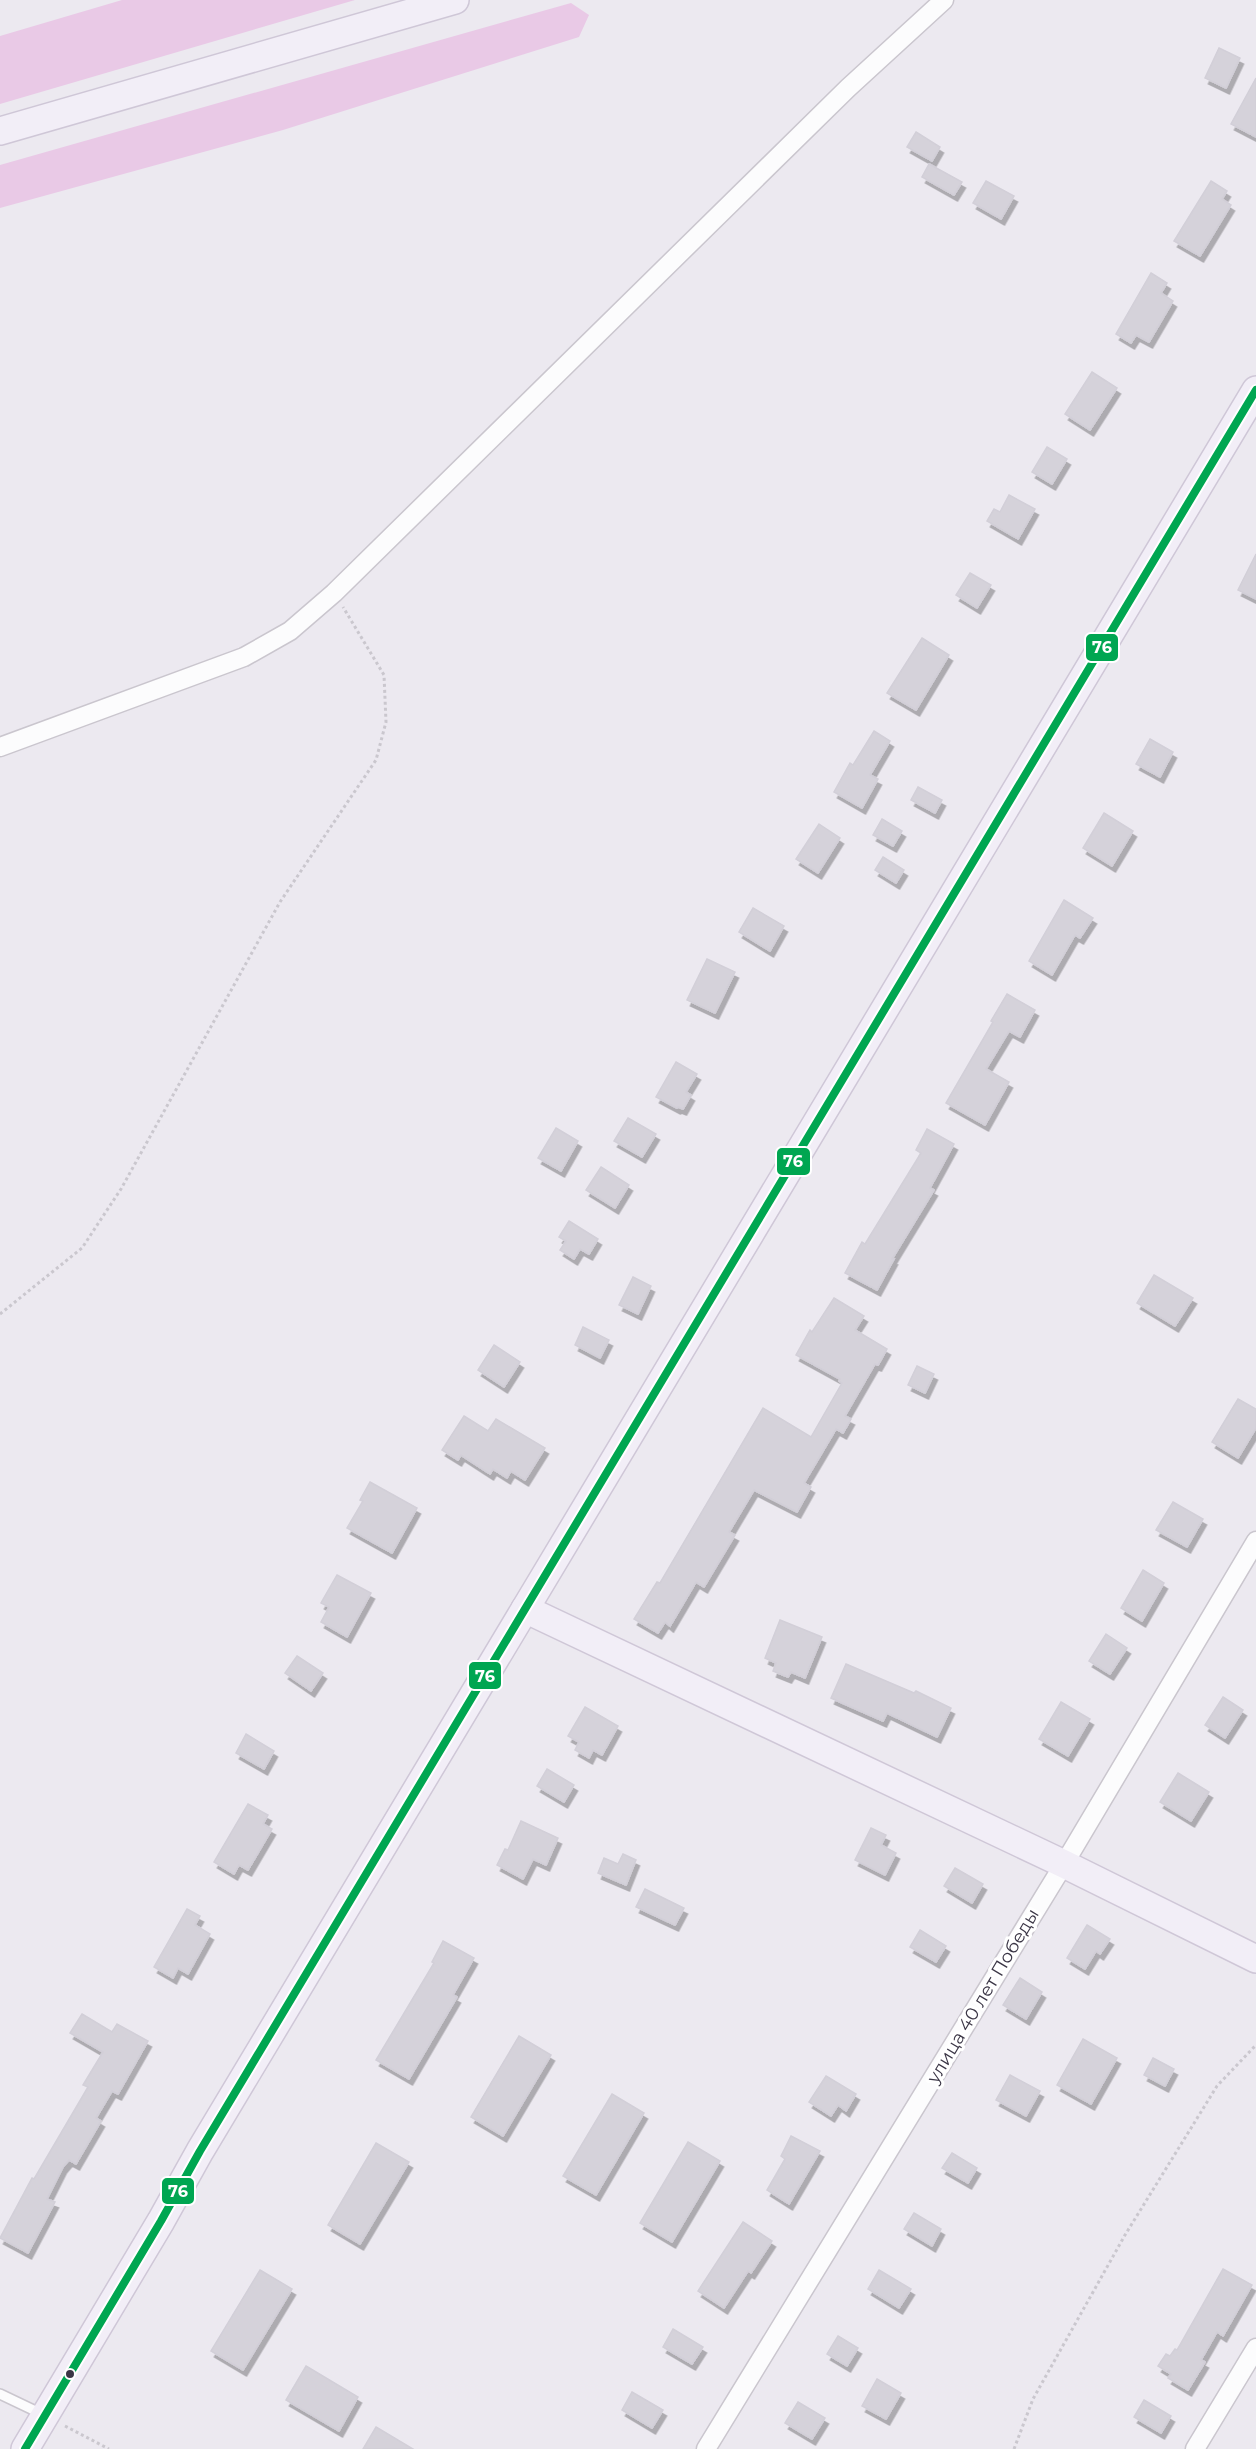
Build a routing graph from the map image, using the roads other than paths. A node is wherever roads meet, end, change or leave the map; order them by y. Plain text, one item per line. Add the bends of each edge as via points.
1 (455, 0) edge
2 (944, 0) edge
3 (0, 130) edge
4 (1256, 390) edge
5 (0, 747) edge
6 (1256, 1541) edge
7 (525, 1609) junction
8 (1064, 1864) junction
9 (1256, 1959) edge
10 (1256, 2348) edge
11 (0, 2394) edge
12 (45, 2416) junction
13 (25, 2449) edge
14 (706, 2449) edge
15 (1195, 2449) edge

1 - 3 street
2 - 5 street via 334,593 290,631 244,657
4 - 7 street
6 - 8 street, улица 40 лет Победы
7 - 8 street
7 - 12 street
8 - 9 street
8 - 14 street, улица 40 лет Победы
10 - 15 street
11 - 12 lane
12 - 13 street

